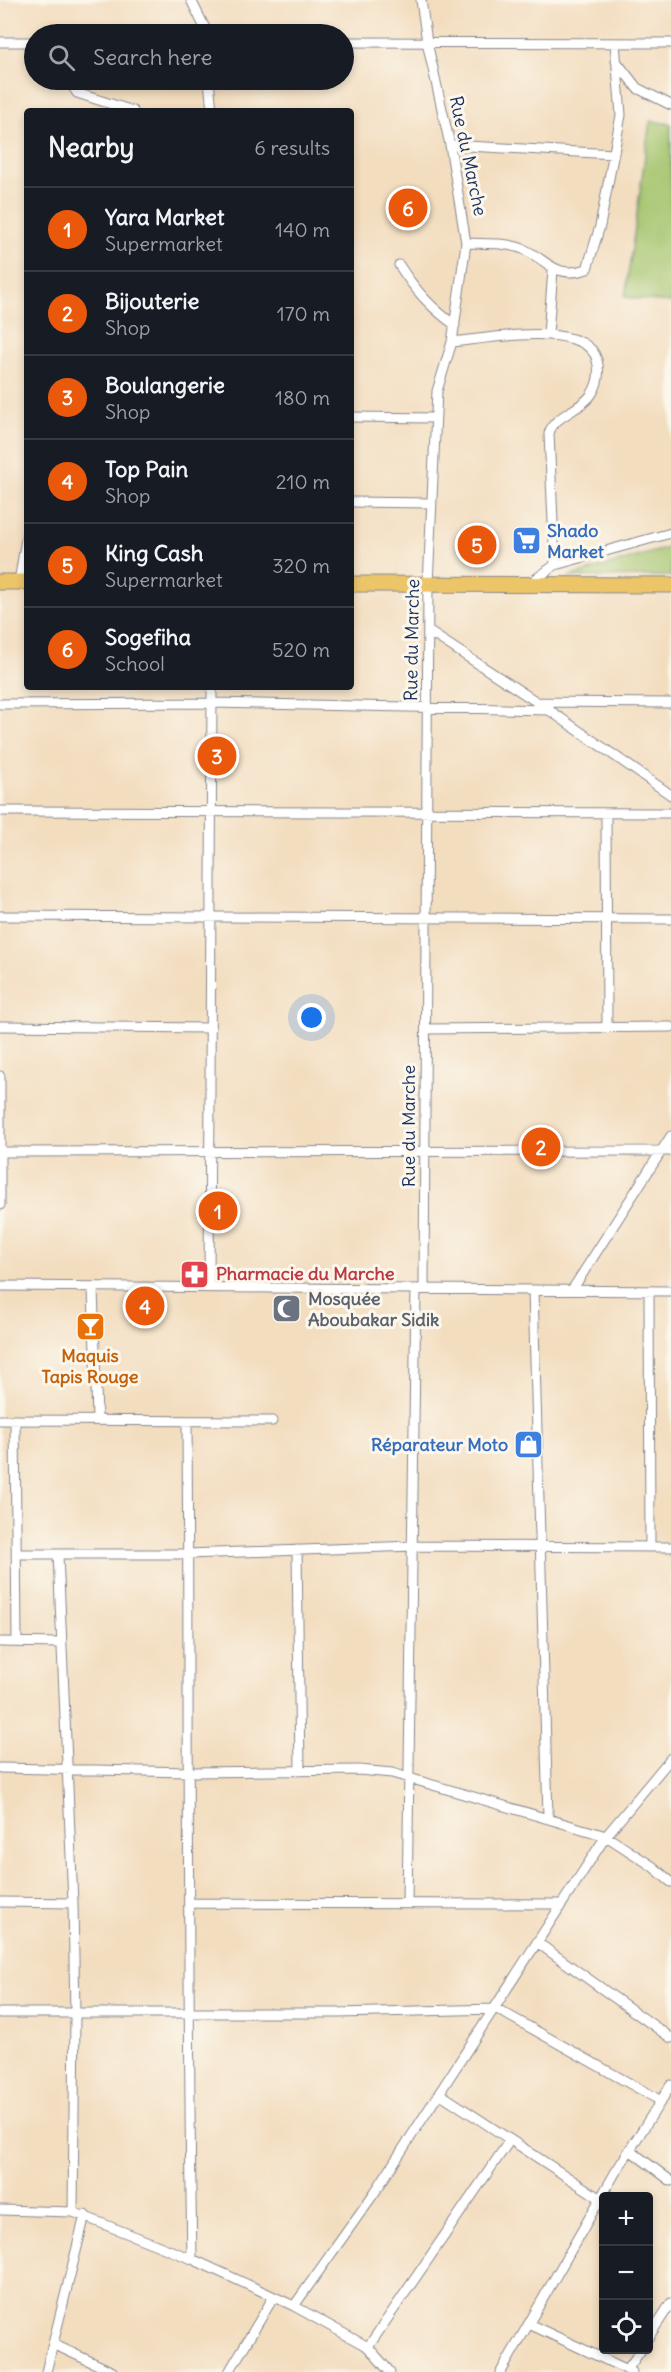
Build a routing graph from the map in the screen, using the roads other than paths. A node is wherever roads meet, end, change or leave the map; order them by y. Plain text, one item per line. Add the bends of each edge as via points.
1 (191, 0) edge
2 (421, 0) edge
3 (203, 24) edge
4 (0, 42) edge
5 (24, 42) edge
6 (354, 42) edge
7 (427, 42) junction
8 (615, 43) junction
9 (671, 43) edge
10 (615, 58) junction
11 (74, 90) edge
12 (210, 90) edge
13 (671, 105) edge
14 (124, 108) edge
15 (212, 108) edge
16 (450, 145) junction
17 (615, 154) junction
18 (466, 243) junction
19 (399, 265) dead end
20 (553, 270) junction
21 (454, 325) junction
22 (548, 334) junction
23 (452, 342) junction
24 (354, 417) edge
25 (435, 418) junction
26 (354, 502) edge
27 (432, 502) junction
28 (671, 533) edge
29 (555, 565) junction
30 (0, 582) edge
31 (23, 582) edge
32 (354, 584) edge
33 (429, 585) junction
34 (527, 585) junction
35 (671, 585) edge
36 (428, 631) junction
37 (212, 690) edge
38 (537, 702) junction
39 (212, 703) junction
40 (671, 703) edge
41 (0, 704) edge
42 (428, 708) junction
43 (549, 710) junction
44 (671, 795) edge
45 (427, 810) junction
46 (0, 811) edge
47 (212, 811) junction
48 (606, 813) junction
49 (671, 813) edge
50 (0, 916) edge
51 (211, 917) junction
52 (426, 918) junction
53 (607, 918) junction
54 (671, 919) edge
55 (0, 1026) edge
56 (671, 1027) edge
57 (211, 1028) junction
58 (607, 1028) junction
59 (426, 1029) junction
60 (0, 1076) edge
61 (671, 1136) edge
62 (210, 1151) junction
63 (425, 1151) junction
64 (660, 1151) junction
65 (671, 1151) edge
66 (0, 1152) edge
67 (0, 1205) edge
68 (0, 1286) edge
69 (93, 1287) junction
70 (209, 1288) junction
71 (420, 1289) junction
72 (533, 1290) junction
73 (573, 1290) junction
74 (649, 1291) junction
75 (671, 1291) edge
76 (97, 1419) junction
77 (0, 1420) edge
78 (15, 1420) junction
79 (272, 1421) dead end
80 (187, 1422) junction
81 (650, 1545) junction
82 (414, 1546) junction
83 (539, 1546) junction
84 (671, 1547) edge
85 (297, 1550) junction
86 (17, 1554) junction
87 (58, 1554) junction
88 (188, 1554) junction
89 (0, 1642) edge
90 (17, 1642) junction
91 (60, 1642) junction
92 (671, 1758) edge
93 (0, 1768) edge
94 (65, 1769) junction
95 (300, 1771) junction
96 (190, 1772) junction
97 (410, 1777) junction
98 (548, 1817) junction
99 (606, 1836) junction
100 (652, 1866) junction
101 (671, 1871) edge
102 (671, 1882) edge
103 (0, 1902) edge
104 (407, 1902) junction
105 (73, 1903) junction
106 (189, 1903) junction
107 (560, 1904) junction
108 (538, 1943) junction
109 (496, 2008) junction
110 (0, 2013) edge
111 (187, 2013) junction
112 (75, 2014) junction
113 (671, 2038) edge
114 (671, 2085) edge
115 (439, 2093) junction
116 (661, 2101) junction
117 (510, 2140) junction
118 (631, 2151) junction
119 (671, 2181) edge
120 (605, 2192) edge
121 (599, 2198) edge
122 (599, 2202) edge
123 (0, 2210) edge
124 (74, 2212) junction
125 (85, 2216) junction
126 (192, 2259) junction
127 (273, 2298) junction
128 (671, 2303) edge
129 (294, 2306) junction
130 (529, 2324) junction
131 (653, 2330) edge
132 (53, 2344) junction
133 (368, 2347) junction
134 (638, 2354) edge
135 (630, 2371) edge
136 (46, 2372) edge
137 (113, 2372) edge
138 (229, 2372) edge
139 (390, 2372) edge
140 (501, 2372) edge

1 - 3 street
2 - 7 street, Rue du Marche
4 - 5 street
6 - 7 street
7 - 8 street
7 - 16 street, Rue du Marche
8 - 9 street
8 - 10 street
10 - 13 street via 637,88
10 - 17 street via 621,104
11 - 14 street
12 - 15 street
16 - 17 street
16 - 18 street, Rue du Marche
17 - 20 street via 587,269
18 - 20 street via 516,247
18 - 21 street, Rue du Marche
19 - 21 street via 421,296
20 - 22 street
21 - 23 street, Rue du Marche
22 - 23 street
22 - 29 street via 588,346 598,365 598,380 585,403 551,427
23 - 25 street, Rue du Marche via 440,373
24 - 25 street
25 - 27 street, Rue du Marche
26 - 27 street
27 - 33 street, Rue du Marche
28 - 29 street
29 - 34 street
30 - 31 main road
32 - 33 main road
33 - 34 main road
33 - 36 street, Rue du Marche
34 - 35 main road
36 - 38 street
36 - 42 street, Rue du Marche
37 - 39 street
38 - 40 street
38 - 43 street
39 - 41 street
39 - 42 street
39 - 47 street
42 - 43 street
42 - 45 street, Rue du Marche
43 - 44 street
45 - 47 street
45 - 48 street
45 - 52 street, Rue du Marche
46 - 47 street
47 - 51 street
48 - 49 street
48 - 53 street
50 - 51 street
51 - 52 street
51 - 57 street
52 - 53 street
52 - 59 street, Rue du Marche
53 - 54 street
53 - 58 street
55 - 57 street
56 - 58 street
57 - 62 street
58 - 59 street
59 - 63 street, Rue du Marche
60 - 66 street
61 - 64 street
62 - 63 street
62 - 66 street
62 - 70 street
63 - 64 street
63 - 71 street, Rue du Marche
64 - 65 street
64 - 73 street
66 - 67 street
68 - 69 street
69 - 70 street
69 - 76 street
70 - 71 street
71 - 72 street
71 - 82 street, Rue du Marche
72 - 73 street
72 - 83 street
73 - 74 street
74 - 75 street
74 - 81 street
76 - 78 street
76 - 80 street
77 - 78 street
78 - 86 street
79 - 80 street
80 - 88 street
81 - 83 street
81 - 84 street
82 - 83 street
82 - 85 street
82 - 97 street, Rue du Marche
83 - 98 street
85 - 88 street
85 - 95 street
86 - 87 street
86 - 90 street
87 - 88 street
87 - 91 street
88 - 96 street
89 - 90 street
90 - 91 street
91 - 94 street
92 - 99 street
93 - 94 street
94 - 96 street
94 - 105 street
95 - 96 street
95 - 97 street via 359,1770
96 - 106 street
97 - 98 street
97 - 104 street, Rue du Marche
98 - 99 street
99 - 100 street
99 - 107 street
100 - 101 street
100 - 102 street
103 - 105 street
104 - 106 street
104 - 107 street
105 - 112 street
106 - 111 street
107 - 108 street
108 - 109 street
108 - 113 street
109 - 111 street
109 - 115 street
109 - 116 street
110 - 112 street
111 - 112 street
111 - 126 street
112 - 124 street
114 - 116 street
115 - 117 street
115 - 129 street
116 - 118 street
117 - 121 street
117 - 133 street
118 - 119 street
118 - 120 street
122 - 130 street
123 - 124 street
124 - 125 street
125 - 126 street
125 - 132 street
126 - 127 street
127 - 129 street
127 - 138 street
128 - 131 street
129 - 133 street
130 - 135 street
130 - 140 street
132 - 136 street
132 - 137 street
133 - 139 street
134 - 135 street

